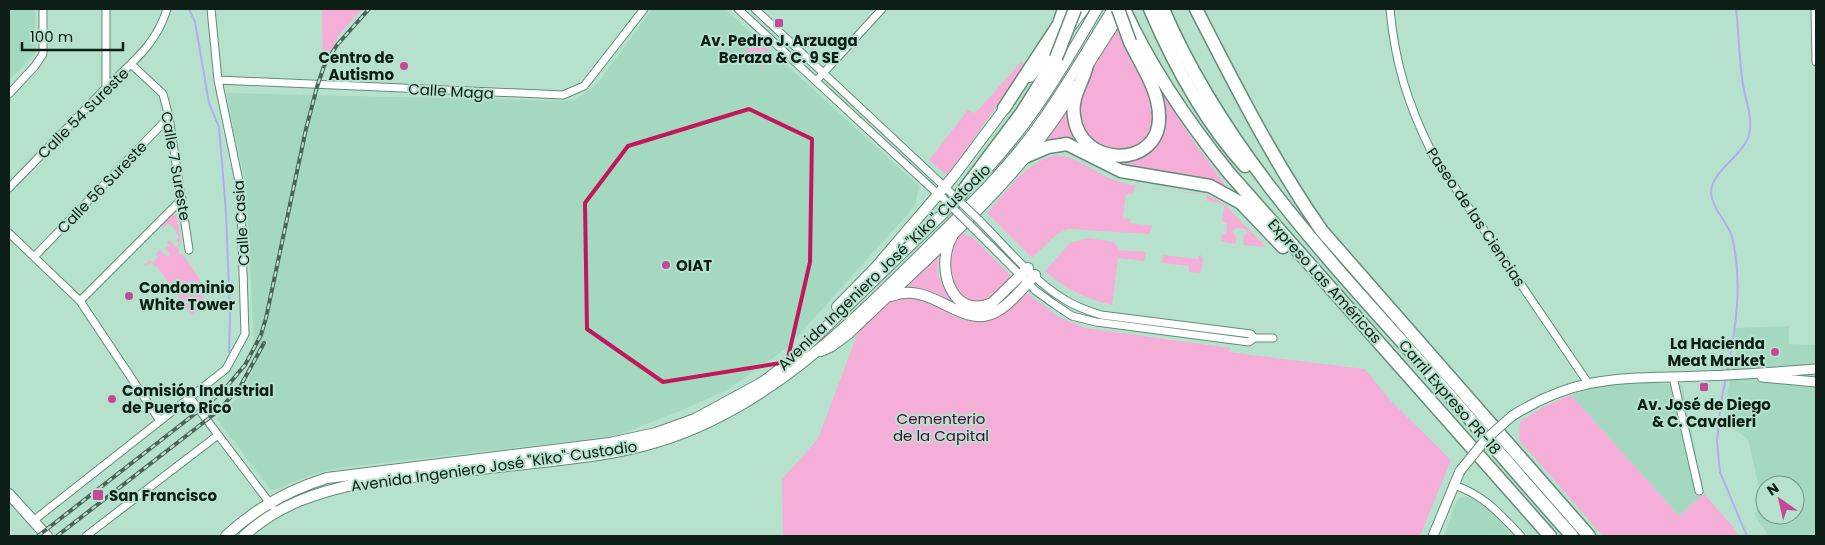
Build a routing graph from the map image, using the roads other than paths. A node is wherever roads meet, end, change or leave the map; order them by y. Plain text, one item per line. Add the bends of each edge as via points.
1 (43, 9) edge
2 (106, 9) edge
3 (167, 9) edge
4 (211, 9) edge
5 (644, 9) edge
6 (738, 9) edge
7 (755, 9) edge
8 (882, 9) edge
9 (1064, 9) edge
10 (1075, 9) edge
11 (1084, 9) edge
12 (1097, 9) edge
13 (1113, 9) edge
14 (1118, 9) edge
15 (1124, 9) edge
16 (1150, 9) edge
17 (1163, 9) edge
18 (1196, 9) edge
19 (1390, 9) edge
20 (1815, 9) edge
21 (1816, 62) edge
22 (132, 65) junction
23 (1087, 66) junction
24 (823, 73) junction
25 (218, 80) junction
26 (816, 81) junction
27 (106, 88) junction
28 (9, 94) edge
29 (1004, 108) junction
30 (169, 117) junction
31 (1027, 156) junction
32 (9, 188) edge
33 (946, 195) junction
34 (182, 199) junction
35 (1281, 203) junction
36 (961, 224) junction
37 (9, 233) edge
38 (189, 250) dead end
39 (34, 257) junction
40 (1308, 263) junction
41 (1028, 275) junction
42 (885, 298) junction
43 (80, 301) junction
44 (1254, 338) junction
45 (1273, 338) dead end
46 (808, 343) junction
47 (812, 355) junction
48 (1816, 369) edge
49 (1737, 375) junction
50 (1673, 377) junction
51 (1816, 382) edge
52 (1588, 383) junction
53 (191, 399) junction
54 (160, 421) junction
55 (218, 435) junction
56 (1453, 485) junction
57 (1699, 491) dead end
58 (9, 494) edge
59 (269, 502) junction
60 (277, 512) junction
61 (33, 521) junction
62 (47, 536) edge
63 (86, 536) edge
64 (226, 536) edge
65 (244, 536) edge
66 (1433, 536) edge
67 (1521, 536) edge
68 (1550, 536) edge
69 (1572, 536) edge
70 (1589, 536) edge

1 - 28 street via 43,54
2 - 27 street
3 - 22 street, Calle 54 Sureste via 156,34
4 - 25 street, Calle Casia
5 - 25 street, Calle Maga via 584,86 563,95
6 - 26 street
7 - 24 street
8 - 24 street
9 - 29 highway via 1059,24
10 - 33 highway, bridge via 1056,58 1023,111
11 - 29 main road
12 - 33 main road, Avenida Ingeniero José "Kiko" Custodio via 1016,134
13 - 47 main road, Avenida Ingeniero José "Kiko" Custodio via 1051,108 1006,165 914,260
14 - 23 highway, bridge via 1155,93 1159,114 1155,135 1142,150 1127,155 1107,155 1093,149 1079,133 1074,106
15 - 23 main road
15 - 40 highway, Expreso Las Américas via 1154,68 1197,133
16 - 35 highway via 1190,90 1214,128 1237,158
17 - 35 highway, Carril Expreso PR-18 via 1230,133
18 - 70 highway, Expreso Las Américas via 1270,149 1322,231
19 - 52 street, Paseo de las Ciencias via 1401,78 1413,116 1432,155
20 - 21 street
22 - 27 street, Calle 54 Sureste
22 - 30 street, Calle 7 Sureste via 163,94
23 - 31 main road
24 - 26 street
24 - 33 street
25 - 53 street, Calle Casia via 240,186 245,334 226,369
26 - 33 street
27 - 32 street, Calle 54 Sureste
29 - 33 main road
30 - 34 street, Calle 7 Sureste
30 - 39 street, Calle 56 Sureste
31 - 36 main road
31 - 40 highway via 1048,147 1067,144 1121,171 1195,182 1222,191 1241,203 1286,250
33 - 41 street, bridge via 972,227
33 - 41 street, bridge via 979,220
33 - 46 main road, Avenida Ingeniero José "Kiko" Custodio
33 - 46 main road via 832,313
34 - 38 street, Calle 7 Sureste
34 - 43 street
35 - 69 highway, Carril Expreso PR-18
36 - 41 main road via 948,242 943,260 949,285 960,300 971,306 985,306
36 - 42 main road
37 - 39 street
39 - 43 street
40 - 68 highway, Expreso Las Américas
41 - 42 main road via 1000,310 986,316 964,313 914,291
41 - 44 street via 1061,298 1101,316 1251,334
41 - 44 street via 1054,304 1072,316 1249,342
42 - 47 main road via 832,346
43 - 54 street
44 - 45 street
46 - 59 main road, Avenida Ingeniero José "Kiko" Custodio via 782,369 742,395 695,419 656,433 562,450 327,478
47 - 60 main road, Avenida Ingeniero José "Kiko" Custodio via 791,374 739,408 658,442 568,459 361,483 305,497
48 - 49 street
49 - 50 street
49 - 51 street
50 - 52 street
50 - 57 street
52 - 56 street, bridge via 1551,394 1512,416 1486,439
53 - 54 street, Calle Casia
53 - 55 street
54 - 61 street, Calle Casia
55 - 59 street
55 - 63 street
56 - 66 street
56 - 67 street via 1482,499
58 - 61 main road
59 - 60 street
59 - 64 main road
60 - 65 main road, Avenida Ingeniero José "Kiko" Custodio
61 - 62 main road

